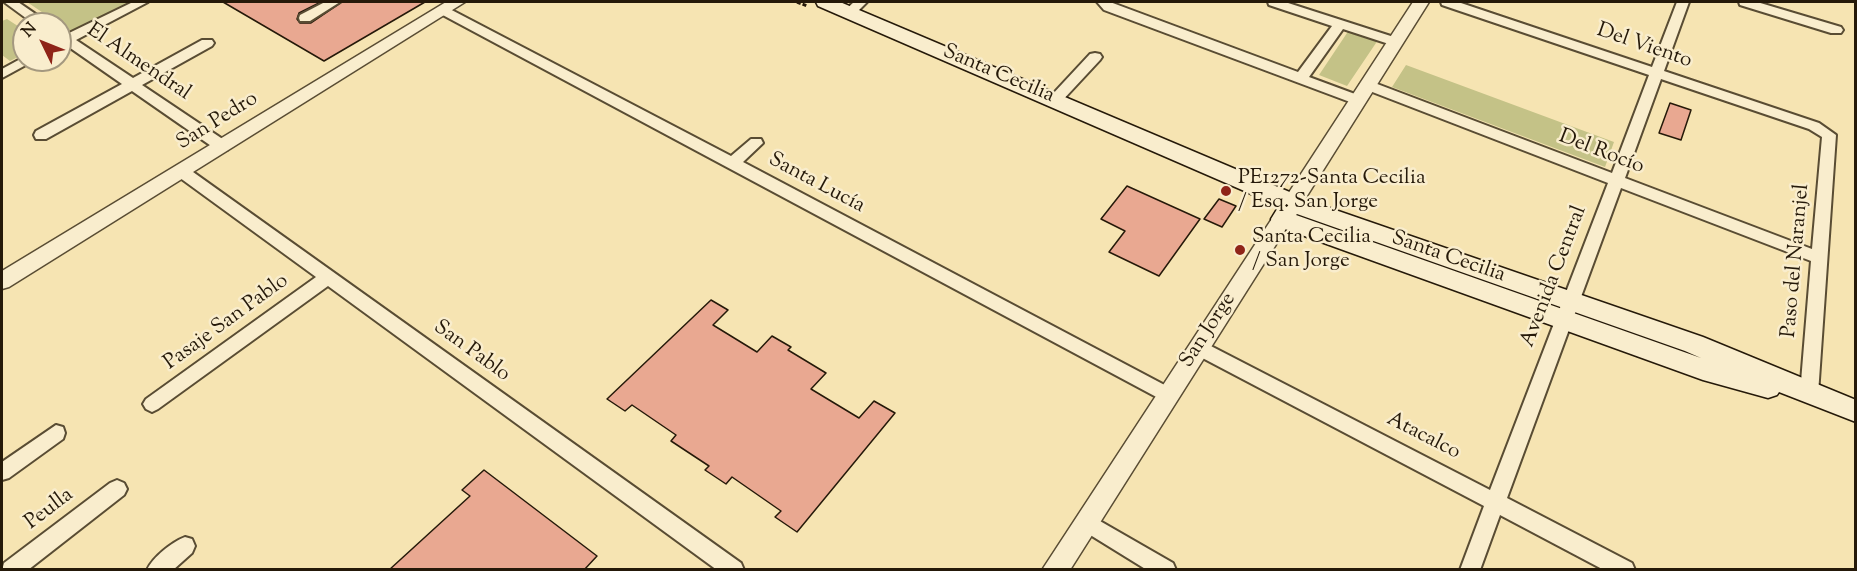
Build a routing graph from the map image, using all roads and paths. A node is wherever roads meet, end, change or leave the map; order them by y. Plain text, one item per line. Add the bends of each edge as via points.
1 (10, 2) edge
2 (142, 2) edge
3 (334, 2) edge
4 (825, 2) edge
5 (1100, 2) edge
6 (1274, 2) edge
7 (1421, 2) edge
8 (1447, 2) edge
9 (1683, 2) edge
10 (1745, 2) edge
11 (450, 6) edge
12 (855, 7) edge
13 (25, 12) edge
14 (305, 18) dead end
15 (1340, 24) junction
16 (1836, 30) dead end
17 (72, 35) edge
18 (1395, 42) junction
19 (207, 43) dead end
20 (72, 46) edge
21 (1095, 57) dead end
22 (1656, 74) junction
23 (1300, 78) junction
24 (133, 84) junction
25 (1363, 93) junction
26 (1055, 100) junction
27 (1826, 132) joint
28 (41, 135) dead end
29 (756, 143) dead end
30 (222, 146) junction
31 (732, 163) junction
32 (181, 171) junction
33 (1616, 181) junction
34 (1287, 210) junction
35 (1820, 258) junction
36 (328, 277) junction
37 (2, 281) edge
38 (1567, 311) junction
39 (1199, 348) junction
40 (1809, 394) junction
41 (1168, 395) junction
42 (152, 405) dead end
43 (1856, 411) edge
44 (56, 433) dead end
45 (2, 472) edge
46 (117, 489) dead end
47 (1496, 501) junction
48 (1086, 522) junction
49 (185, 546) dead end
50 (11, 570) edge
51 (157, 570) edge
52 (734, 570) edge
53 (1055, 570) edge
54 (1166, 570) edge
55 (1470, 570) edge
56 (1625, 570) edge

1 - 13 street
2 - 17 street
3 - 14 street
4 - 12 main road, Santa Cecilia
5 - 23 street, Del Rocío
6 - 15 street
7 - 18 street, San Jorge
8 - 22 street, Del Viento
9 - 22 street, Avenida Central
10 - 16 street
11 - 30 street, San Pedro
11 - 31 street, Santa Lucía
12 - 26 main road, Santa Cecilia
15 - 18 street
15 - 23 street
18 - 25 street, San Jorge
19 - 24 street
20 - 24 street, El Almendral
21 - 26 street
22 - 27 street, Del Viento
22 - 33 street, Avenida Central
23 - 25 street, Del Rocío
24 - 28 street
24 - 30 street, El Almendral
25 - 33 street, Del Rocío
25 - 34 street, San Jorge
26 - 34 main road, Santa Cecilia
27 - 35 street, Paso del Naranjel via 1830,141
29 - 31 street
30 - 32 street, San Pedro
31 - 41 street, Santa Lucía
32 - 36 street, San Pablo
32 - 37 street, San Pedro
33 - 35 street, Del Rocío
33 - 38 street, Avenida Central
34 - 38 main road, Santa Cecilia
34 - 39 street, San Jorge
35 - 40 street, Paso del Naranjel
36 - 42 street, Pasaje San Pablo
36 - 52 street, San Pablo
38 - 40 main road, Santa Cecilia via 1712,372
38 - 47 street, Avenida Central
39 - 41 street, San Jorge
39 - 47 street, Atacalco
40 - 43 main road, Santa Cecilia
41 - 48 street, San Jorge
44 - 45 street
46 - 50 street, Peulla
47 - 55 street, Avenida Central
47 - 56 street, Atacalco
48 - 53 street, San Jorge
48 - 54 street
49 - 51 street

